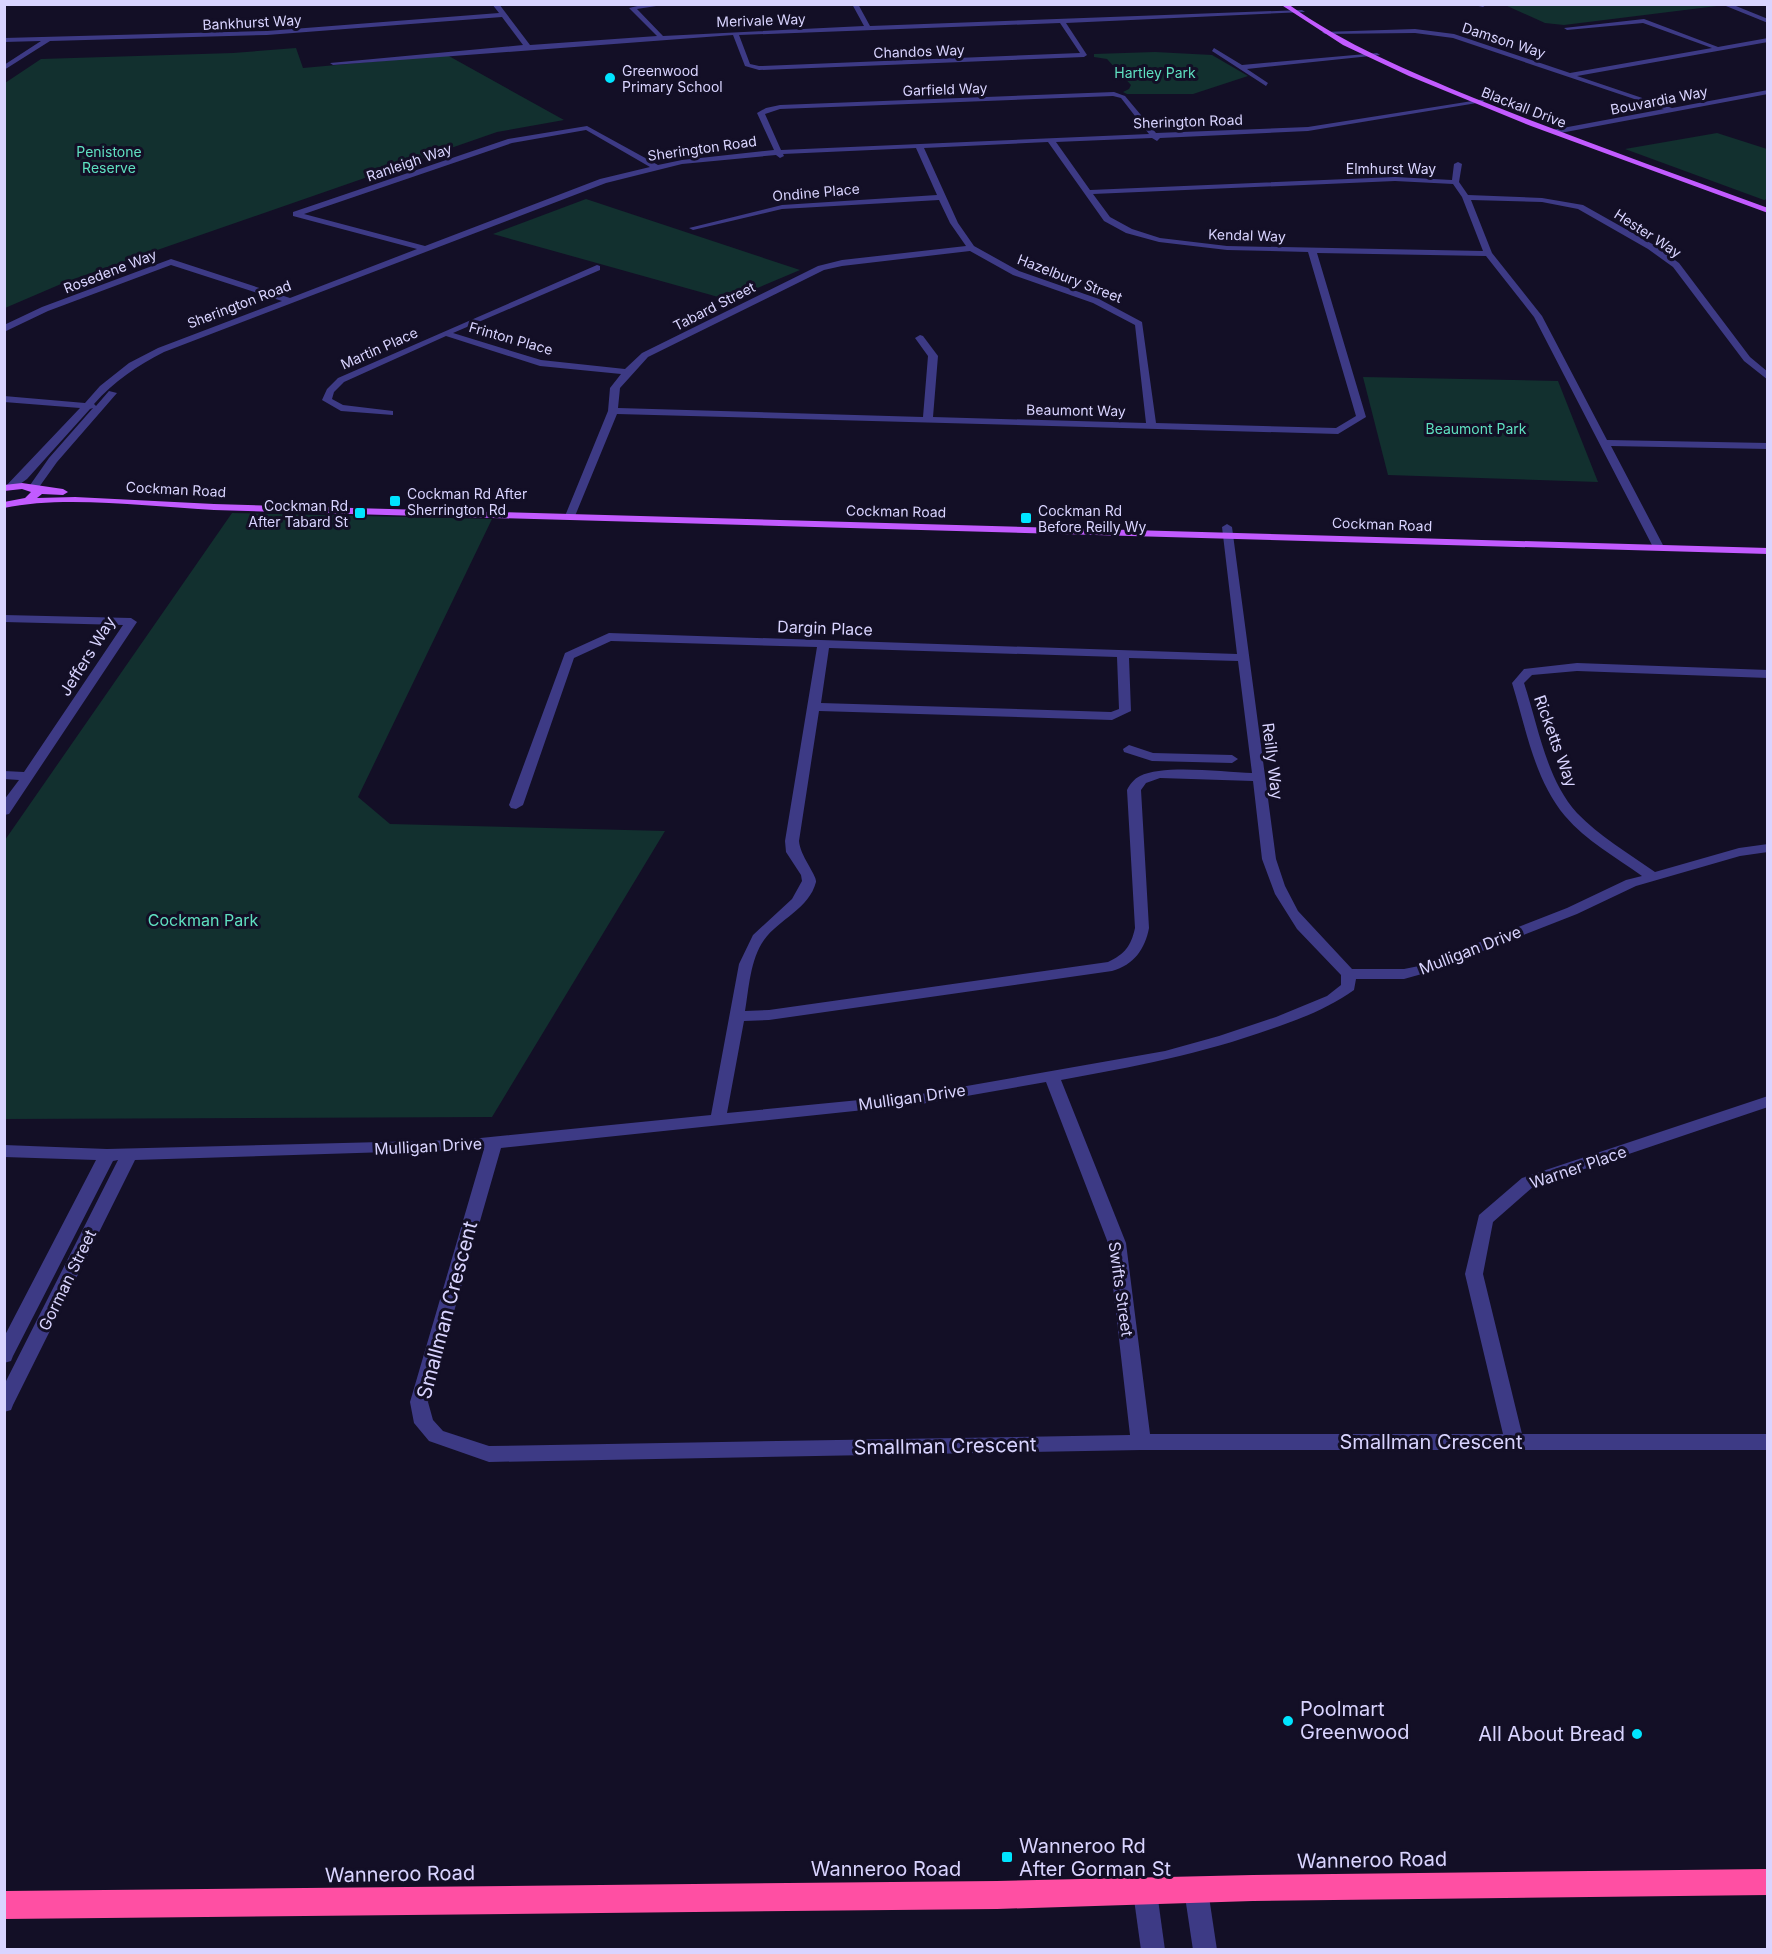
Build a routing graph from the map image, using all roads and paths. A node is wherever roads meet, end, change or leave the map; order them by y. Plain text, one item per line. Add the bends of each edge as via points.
1 (17, 4) edge
2 (157, 4) edge
3 (495, 4) edge
4 (666, 4) edge
5 (855, 4) edge
6 (1283, 4) edge
7 (1472, 4) edge
8 (1724, 4) edge
9 (1483, 5) edge
10 (1296, 10) edge
11 (501, 15) junction
12 (1062, 21) junction
13 (1767, 21) edge
14 (868, 28) junction
15 (1567, 28) dead end
16 (1329, 32) junction
17 (735, 33) junction
18 (660, 36) junction
19 (4, 40) edge
20 (48, 40) junction
21 (1767, 40) edge
22 (528, 47) junction
23 (1717, 48) junction
24 (1214, 50) dead end
25 (1373, 56) junction
26 (333, 63) dead end
27 (1242, 67) junction
28 (4, 68) edge
29 (1569, 75) junction
30 (1266, 84) dead end
31 (1767, 92) edge
32 (1483, 102) junction
33 (1669, 109) junction
34 (1558, 132) junction
35 (1156, 138) junction
36 (1052, 142) junction
37 (920, 147) junction
38 (779, 154) junction
39 (1458, 164) dead end
40 (657, 168) junction
41 (1455, 182) junction
42 (1087, 192) junction
43 (943, 197) junction
44 (1466, 197) junction
45 (1766, 208) edge
46 (693, 228) dead end
47 (971, 248) junction
48 (426, 250) junction
49 (1312, 251) junction
50 (1488, 254) junction
51 (597, 268) dead end
52 (291, 301) junction
53 (4, 328) edge
54 (446, 333) junction
55 (920, 338) dead end
56 (627, 372) junction
57 (1767, 377) edge
58 (4, 399) edge
59 (86, 406) junction
60 (100, 406) junction
61 (613, 411) junction
62 (390, 413) dead end
63 (928, 420) junction
64 (1151, 425) junction
65 (1604, 443) junction
66 (1767, 446) edge
67 (7, 488) edge
68 (35, 489) junction
69 (23, 502) junction
70 (4, 505) edge
71 (571, 512) junction
72 (1228, 530) junction
73 (1767, 543) edge
74 (1656, 544) junction
75 (1767, 551) edge
76 (4, 618) edge
77 (824, 644) junction
78 (1123, 654) junction
79 (1243, 658) junction
80 (1767, 674) edge
81 (813, 707) junction
82 (1129, 749) dead end
83 (1232, 759) dead end
84 (4, 775) edge
85 (29, 776) junction
86 (1258, 777) junction
87 (516, 805) dead end
88 (4, 811) edge
89 (1767, 848) edge
90 (1653, 877) junction
91 (1348, 974) junction
92 (737, 1016) junction
93 (1051, 1075) junction
94 (1765, 1105) edge
95 (718, 1119) junction
96 (494, 1143) junction
97 (4, 1151) edge
98 (130, 1154) junction
99 (106, 1155) junction
100 (4, 1356) edge
101 (4, 1405) edge
102 (1141, 1442) junction
103 (1514, 1442) junction
104 (1767, 1442) edge
105 (1767, 1882) edge
106 (1196, 1890) junction
107 (1145, 1892) junction
108 (4, 1905) edge
109 (1153, 1950) edge
110 (1205, 1950) edge

1 - 2 street
3 - 11 street
4 - 18 street via 632,8
5 - 14 street
6 - 10 main road, Blackall Drive
7 - 9 street
8 - 13 street
10 - 12 street, Merivale Way via 1163,13
10 - 16 main road, Blackall Drive
11 - 20 street, Bankhurst Way via 267,33
11 - 22 street
12 - 14 street, Merivale Way
12 - 17 street, Chandos Way via 1084,55 759,68 747,65
14 - 17 street, Merivale Way
15 - 23 street via 1644,21
16 - 25 main road, Blackall Drive
16 - 29 street, Damson Way via 1437,32
17 - 18 street, Merivale Way
18 - 22 street, Merivale Way
19 - 20 street, Bankhurst Way
20 - 28 street
21 - 23 street
22 - 26 street, Merivale Way
23 - 29 street
24 - 27 street
25 - 27 street
25 - 32 main road, Blackall Drive
27 - 30 street
29 - 33 street, Damson Way
31 - 33 street, Bouvardia Way
32 - 34 main road, Blackall Drive
32 - 35 street, Sherington Road via 1328,130
33 - 34 street, Bouvardia Way
34 - 45 main road, Blackall Drive
35 - 36 street, Sherington Road
35 - 38 street, Garfield Way via 1123,97 1114,94 780,107 761,113
36 - 37 street, Sherington Road
36 - 42 street, Kendal Way
37 - 38 street, Sherington Road
37 - 43 street, Hazelbury Street
38 - 40 street, Sherington Road
39 - 41 street
40 - 48 street, Sherington Road
40 - 48 street, Ranleigh Way via 587,128 511,141 296,214
41 - 42 street, Elmhurst Way via 1395,179 1284,187
41 - 44 street, Elmhurst Way
42 - 49 street, Kendal Way via 1107,219 1159,240 1206,247
43 - 46 street, Ondine Place via 782,207
43 - 47 street, Hazelbury Street
44 - 50 street, Elmhurst Way
44 - 57 street, Hester Way via 1542,200 1580,207 1651,248 1676,265 1747,359
47 - 56 street, Tabard Street via 821,268 645,355
47 - 64 street, Hazelbury Street via 1016,273 1096,301 1139,324
48 - 52 street, Sherington Road
49 - 50 street, Kendal Way
49 - 64 street, Beaumont Way via 1361,417 1338,431
50 - 65 street, Elmhurst Way via 1538,316
51 - 54 street, Frinton Place
52 - 53 street, Rosedene Way via 171,262
52 - 59 street, Sherington Road via 147,357 117,376
52 - 60 street, Sherington Road via 152,362 123,382
54 - 56 street, Frinton Place via 540,363
54 - 62 street, Martin Place via 341,380 327,400 341,408
55 - 63 street via 933,356
56 - 61 street, Tabard Street via 615,388
58 - 59 street
59 - 60 street
59 - 67 street, Sherington Road via 23,477
60 - 68 street, Sherington Road via 53,460
61 - 63 street, Beaumont Way
61 - 71 street, Tabard Street
63 - 64 street, Beaumont Way
65 - 66 street
65 - 74 street, Elmhurst Way
67 - 68 main road, Cockman Road
68 - 69 main road via 34,497
68 - 71 main road, Cockman Road via 218,500
69 - 70 main road, Cockman Road
69 - 71 main road, Cockman Road
71 - 72 main road, Cockman Road
72 - 74 main road, Cockman Road
72 - 79 street, Reilly Way
73 - 74 main road, Cockman Road
74 - 75 main road, Cockman Road
76 - 85 street, Jeffers Way via 130,622
77 - 78 street, Dargin Place
77 - 81 street
77 - 87 street, Dargin Place via 609,637 568,656
78 - 79 street, Dargin Place
78 - 81 street via 1125,711 1112,716
79 - 86 street, Reilly Way
80 - 90 street, Ricketts Way via 1577,667 1528,672 1518,683 1550,779 1564,806 1589,830
81 - 92 street via 792,841 793,852 809,881 798,901 758,938 746,964
82 - 83 street via 1152,757
84 - 85 street
85 - 88 street, Jeffers Way
86 - 91 street, Reilly Way via 1269,859 1278,889 1301,925 1333,954
86 - 92 street via 1160,774 1137,783 1134,790 1142,928 1139,946 1128,959 1112,966 770,1015
89 - 90 street, Mulligan Drive via 1739,852
90 - 91 street, Mulligan Drive via 1424,969 1404,974
91 - 93 street, Mulligan Drive via 1349,987 1332,999 1225,1040 1165,1056
92 - 95 street
93 - 95 street, Mulligan Drive via 921,1099
93 - 102 street, Swifts Street via 1117,1243
94 - 103 street, Warner Place via 1528,1182 1485,1219 1474,1274
95 - 96 street, Mulligan Drive
96 - 98 street, Mulligan Drive
96 - 102 street, Smallman Crescent via 419,1402 424,1423 436,1436 489,1454
97 - 99 street, Mulligan Drive
98 - 99 street, Mulligan Drive
98 - 101 street, Gorman Street
99 - 100 street, Gorman Street
102 - 103 street, Smallman Crescent
103 - 104 street, Smallman Crescent
105 - 106 highway, Wanneroo Road
106 - 107 highway, Wanneroo Road
106 - 110 street
107 - 108 highway, Wanneroo Road
107 - 109 street

